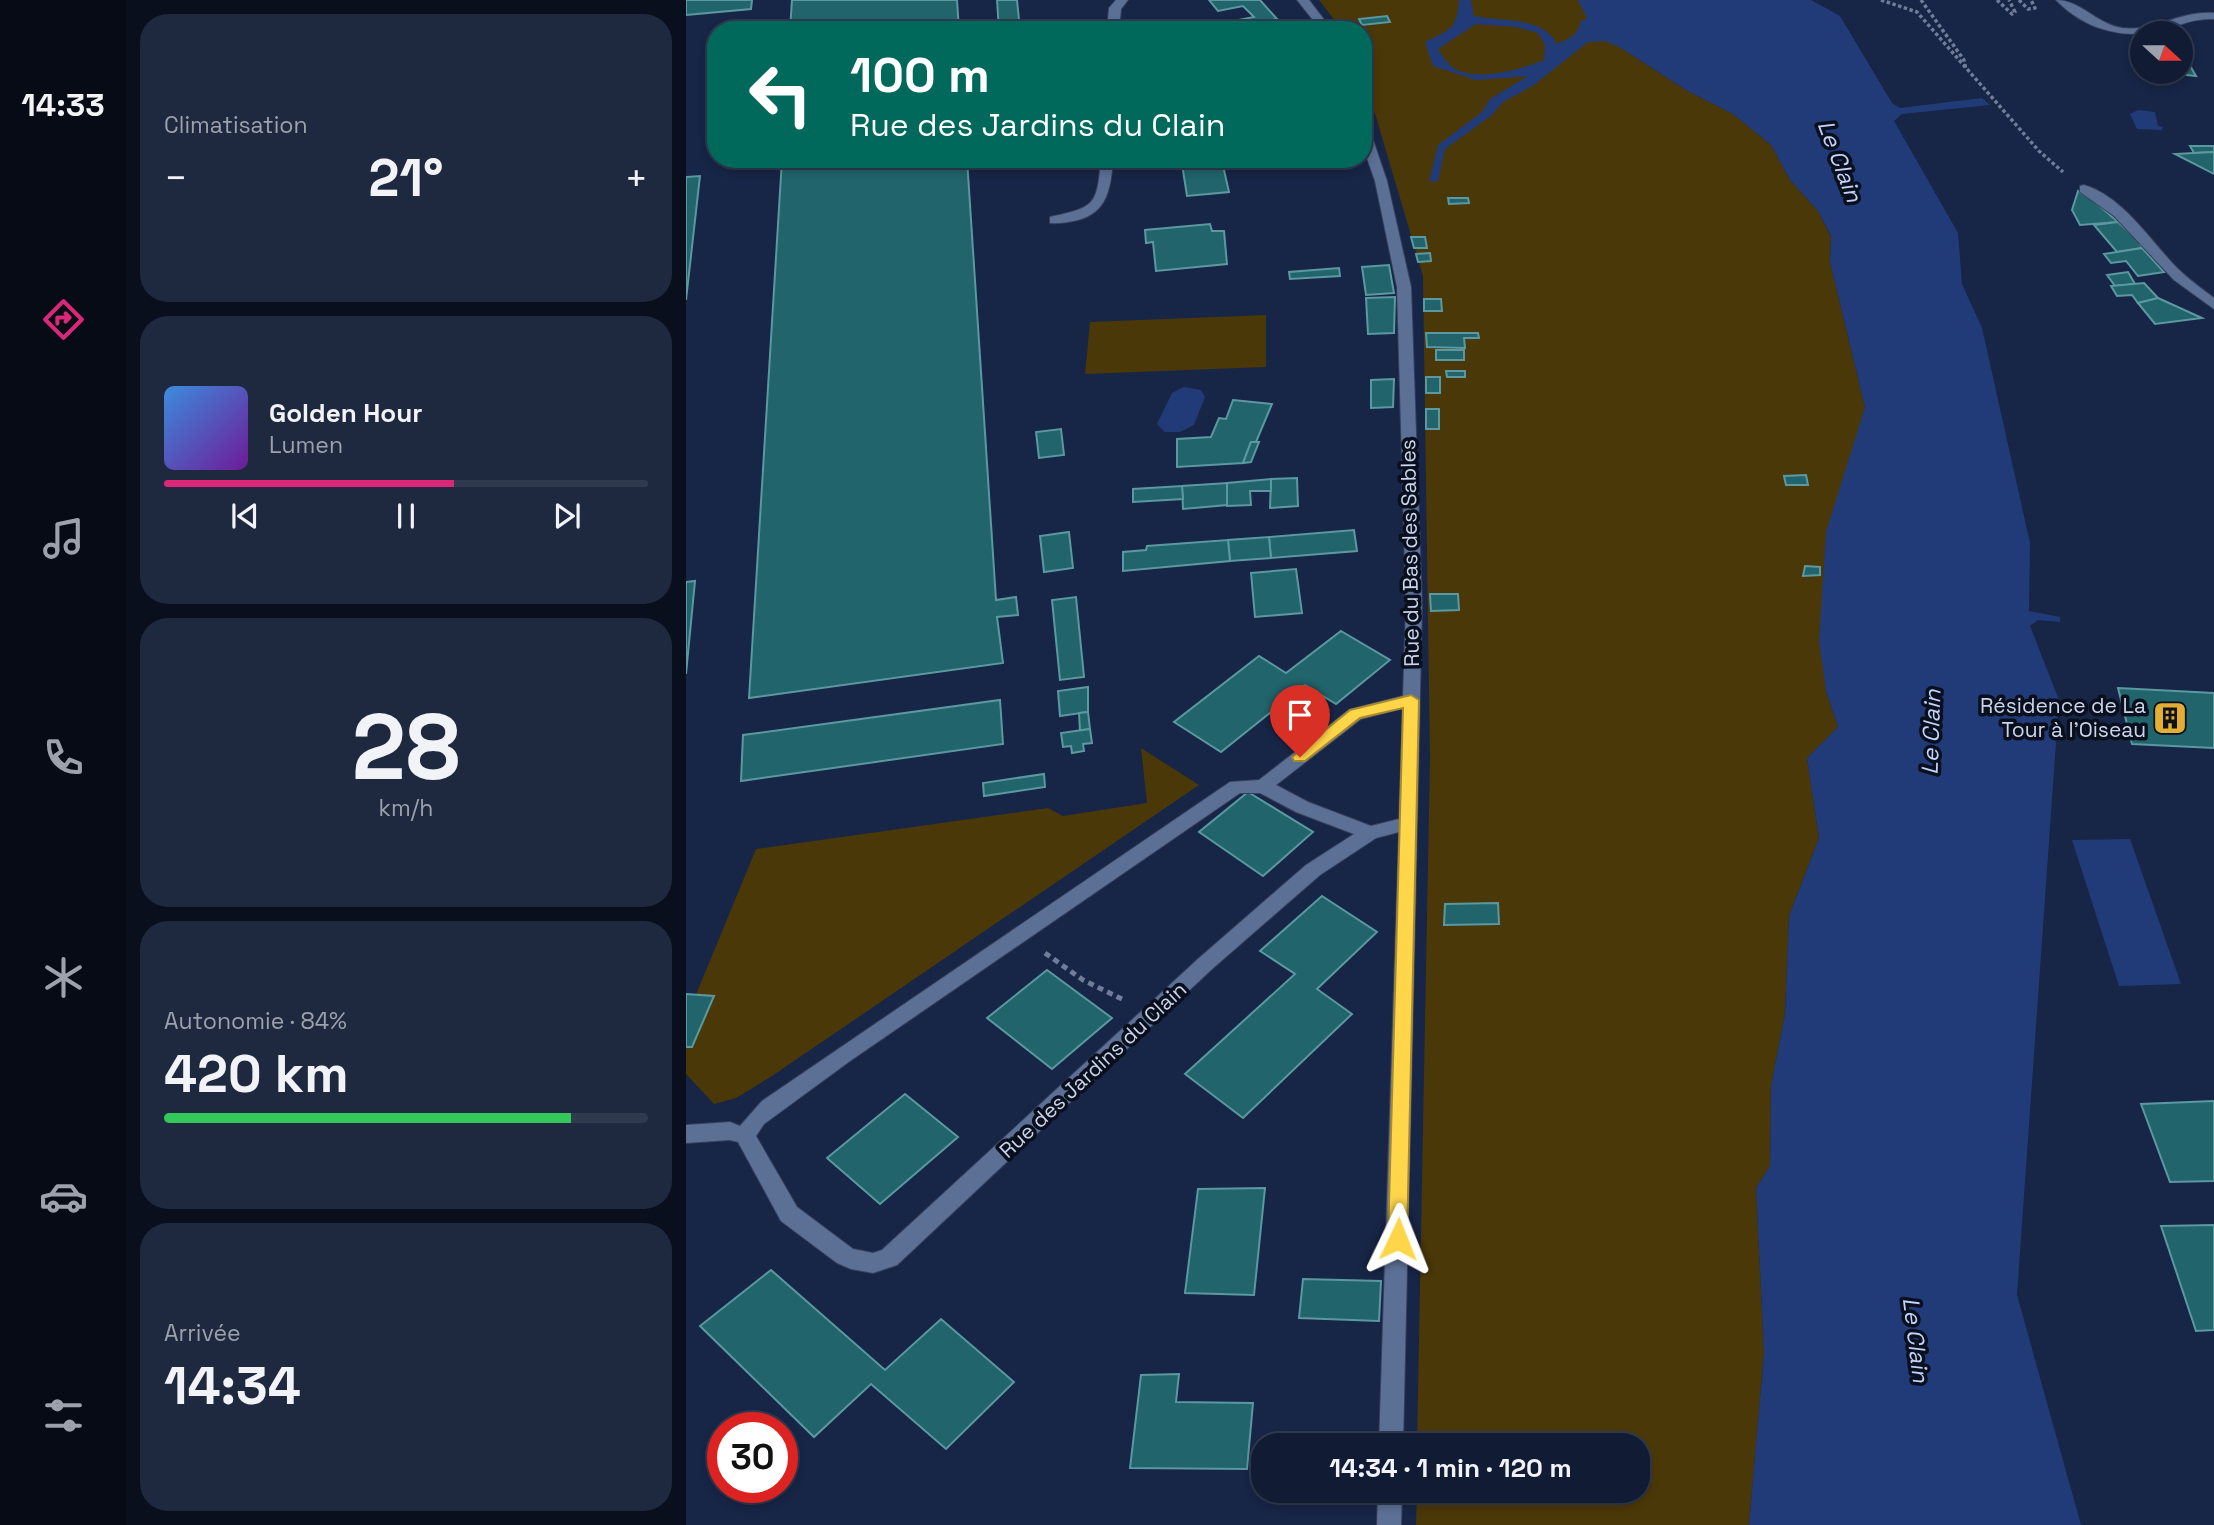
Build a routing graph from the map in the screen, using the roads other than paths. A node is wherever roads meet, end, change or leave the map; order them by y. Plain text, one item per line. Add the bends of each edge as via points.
1 (1122, 0) edge
2 (1303, 0) edge
3 (2062, 0) edge
4 (2214, 16) edge
5 (1114, 21) edge
6 (1319, 21) edge
7 (1372, 154) edge
8 (1106, 168) edge
9 (2084, 189) road end
10 (1055, 220) dead end
11 (2214, 305) edge
12 (1411, 700) junction
13 (1263, 786) junction
14 (1408, 823) junction
15 (1370, 833) junction
16 (686, 1134) edge
17 (745, 1136) junction
18 (1391, 1433) edge
19 (1390, 1503) edge
20 (1389, 1525) edge

1 - 5 street via 1115,8
2 - 6 street
3 - 4 street via 2096,24 2124,32 2164,26 2185,16
7 - 12 street, Rue du Bas des Sables via 1404,287 1414,605
8 - 10 street via 1093,209 1084,216
9 - 11 street via 2099,197 2170,269
12 - 13 street via 1355,714
12 - 14 street, Rue du Bas des Sables
13 - 15 street via 1302,807
13 - 17 street via 1236,787 1200,809 769,1107
14 - 15 street, Rue des Jardins du Clain
14 - 18 street, Rue du Bas des Sables
15 - 17 street, Rue des Jardins du Clain via 1313,870 888,1258 873,1263 845,1256 789,1214
16 - 17 street via 730,1131
19 - 20 street

